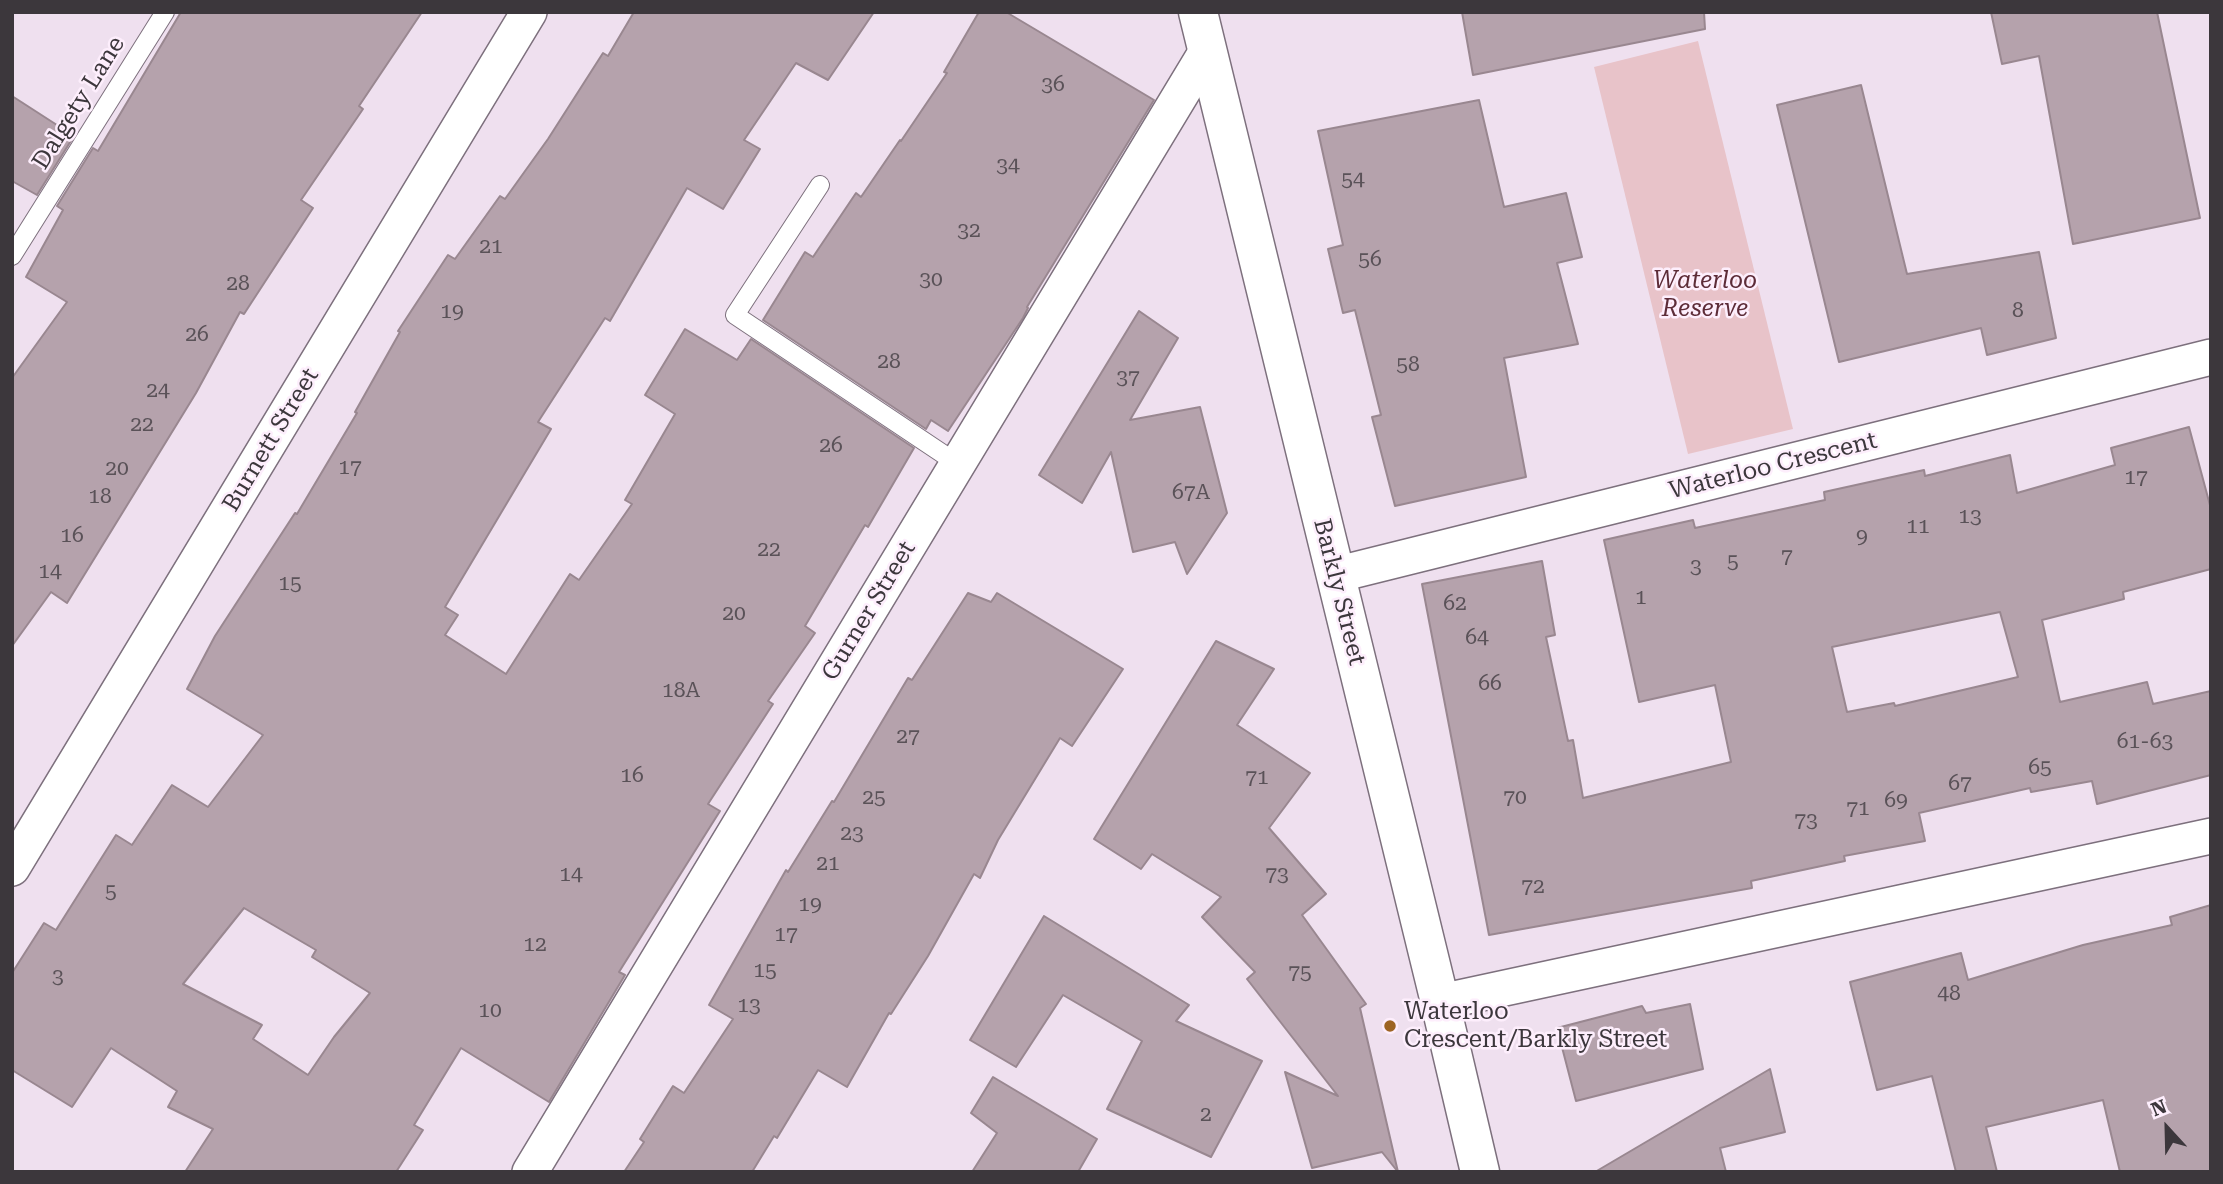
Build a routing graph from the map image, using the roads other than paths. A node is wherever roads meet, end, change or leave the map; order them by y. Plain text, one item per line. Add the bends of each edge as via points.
1 (165, 12) edge
2 (529, 12) edge
3 (1198, 12) edge
4 (1207, 51) junction
5 (820, 185) dead end
6 (12, 256) edge
7 (2211, 357) edge
8 (958, 464) junction
9 (1335, 575) junction
10 (2211, 836) edge
11 (12, 868) edge
12 (1440, 1002) junction
13 (530, 1172) edge
14 (1480, 1172) edge

1 - 6 lane, Dalgety Lane
2 - 11 street, Burnett Street
3 - 4 main road, Barkly Street
4 - 8 street, Gurner Street
4 - 9 main road, Barkly Street
5 - 8 lane via 735,315
7 - 9 street, Waterloo Crescent
8 - 13 street, Gurner Street
9 - 12 main road, Barkly Street
10 - 12 street
12 - 14 main road, Barkly Street

